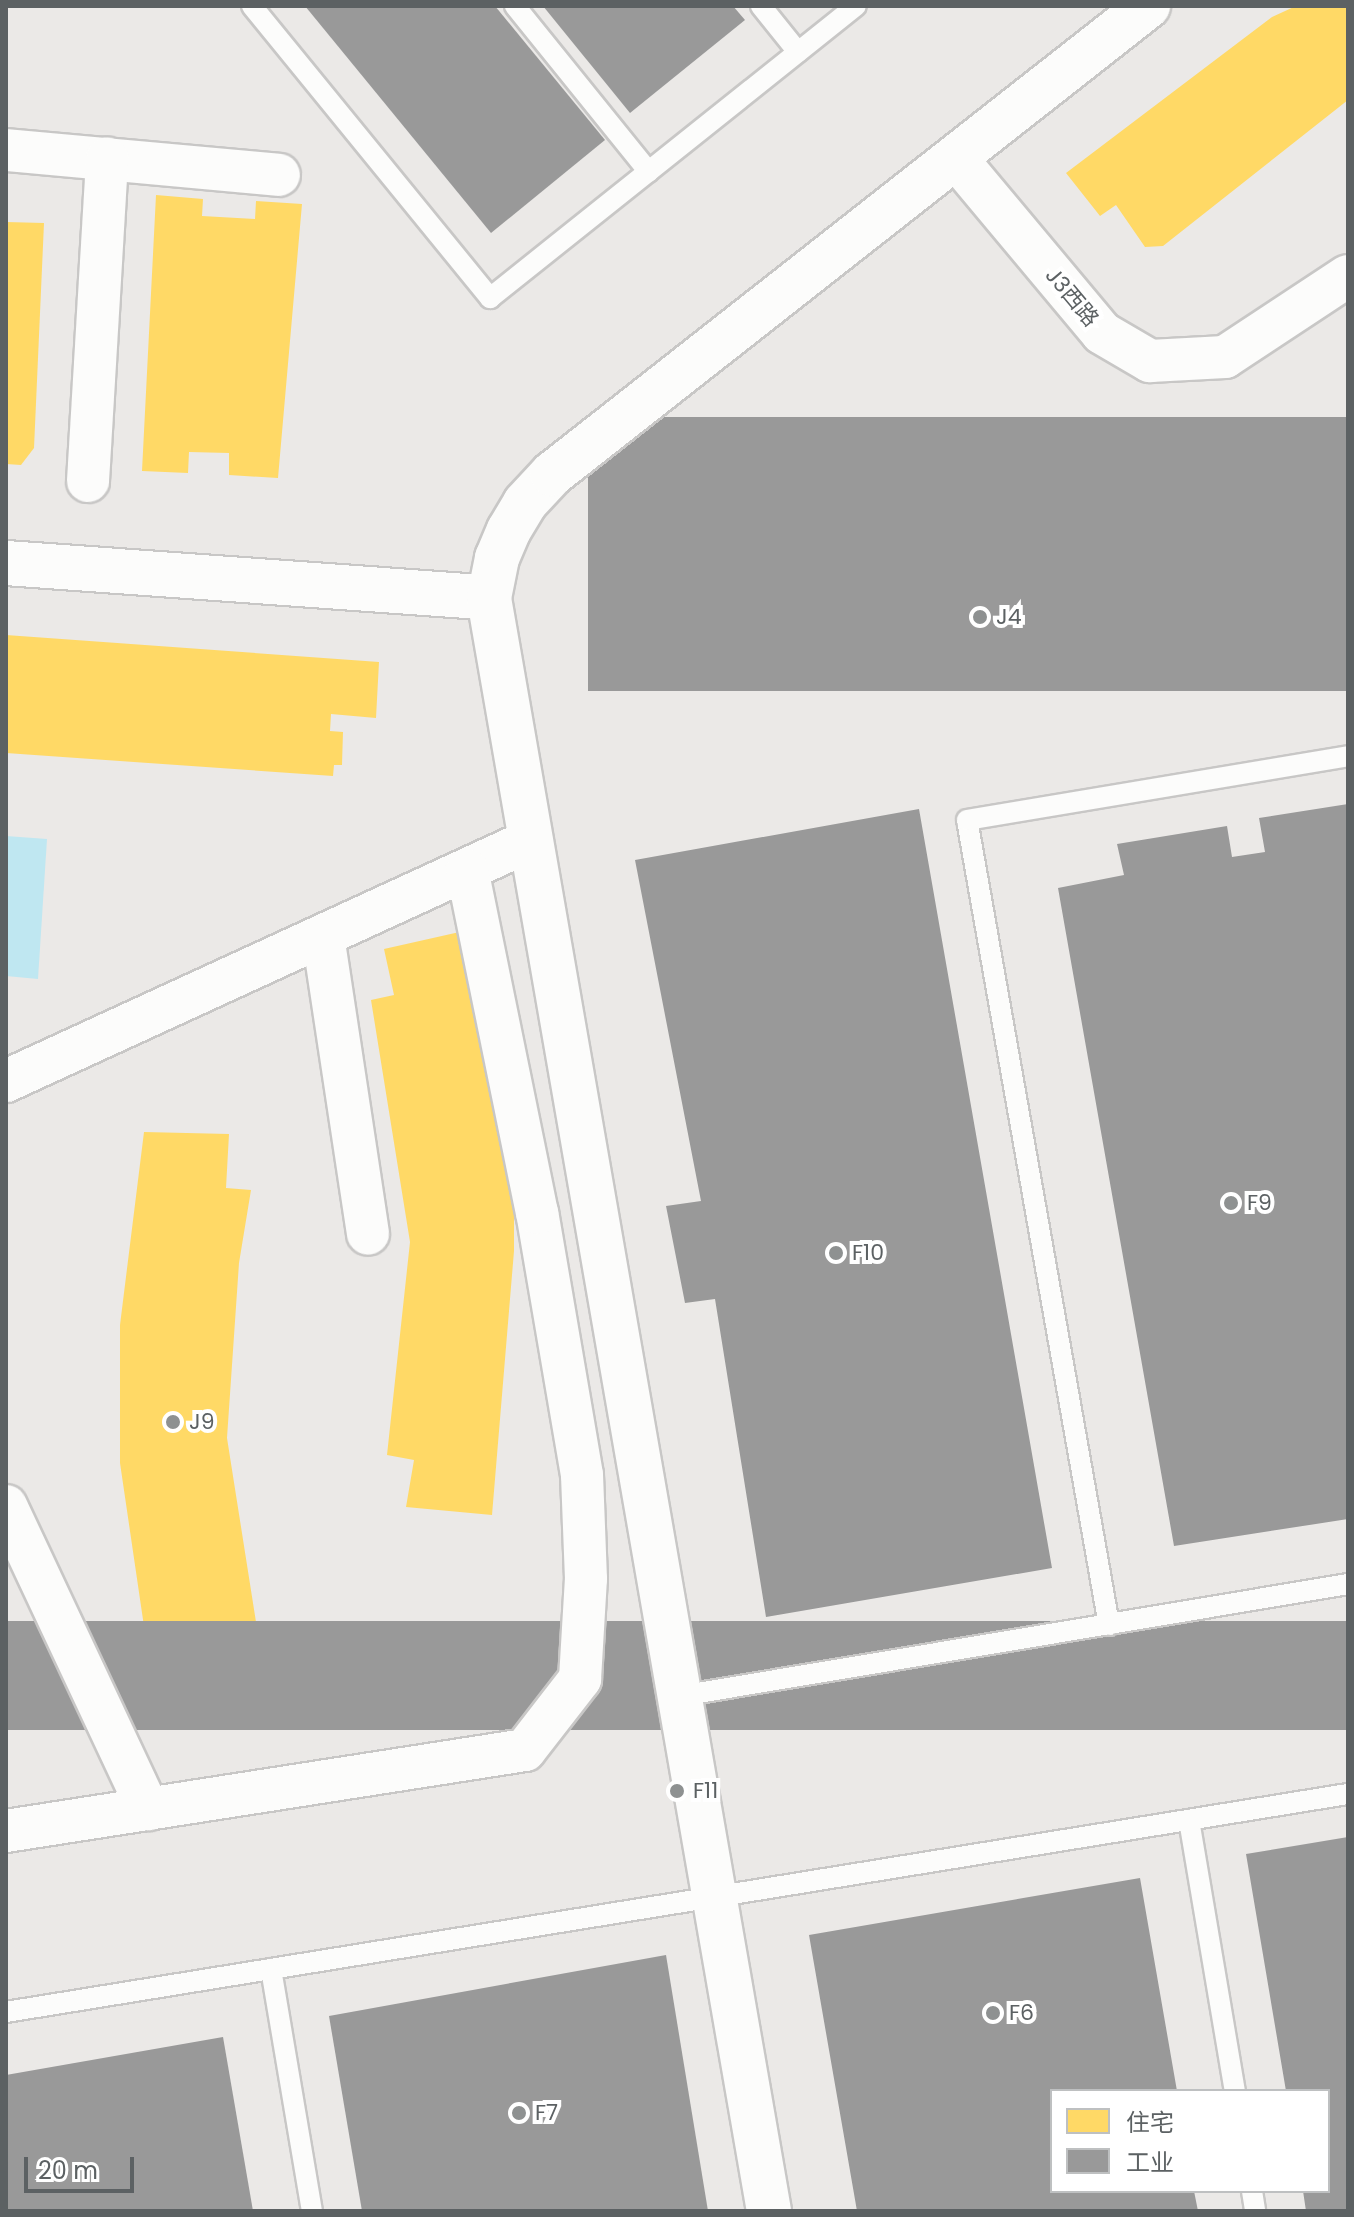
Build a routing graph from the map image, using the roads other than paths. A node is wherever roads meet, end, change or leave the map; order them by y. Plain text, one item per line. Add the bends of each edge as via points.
1 (252, 6) edge
2 (515, 6) edge
3 (761, 6) edge
4 (856, 6) edge
5 (1148, 6) edge
6 (798, 52) junction
7 (6, 150) edge
8 (955, 157) junction
9 (107, 159) junction
10 (649, 172) junction
11 (279, 175) dead end
12 (1348, 276) edge
13 (88, 481) dead end
14 (6, 563) edge
15 (489, 598) junction
16 (1348, 756) edge
17 (531, 840) junction
18 (467, 870) junction
19 (323, 936) junction
20 (6, 1081) edge
21 (368, 1234) dead end
22 (6, 1506) edge
23 (1348, 1584) edge
24 (1109, 1625) junction
25 (680, 1696) junction
26 (1348, 1794) edge
27 (148, 1809) junction
28 (1189, 1820) junction
29 (6, 1831) edge
30 (715, 1897) junction
31 (271, 1969) junction
32 (6, 2012) edge
33 (1235, 2089) edge
34 (312, 2211) edge
35 (769, 2211) edge

1 - 10 lane via 490,298
2 - 10 lane
3 - 6 lane
4 - 6 lane
5 - 8 street
6 - 10 lane
7 - 9 street
8 - 12 street, J3西路 via 1102,333 1150,361 1225,357
8 - 15 street via 552,474 509,530
9 - 11 street
9 - 13 street
14 - 15 street
15 - 17 street
16 - 24 lane via 967,820
17 - 18 street
17 - 25 street
18 - 19 street
18 - 27 street via 537,1213 582,1475 586,1579 580,1679 525,1750
19 - 20 street
19 - 21 street
22 - 27 street
23 - 24 lane
24 - 25 lane
25 - 30 street
26 - 28 lane
27 - 29 street
28 - 30 lane
28 - 33 lane
30 - 31 lane
30 - 35 street
31 - 32 lane
31 - 34 lane

